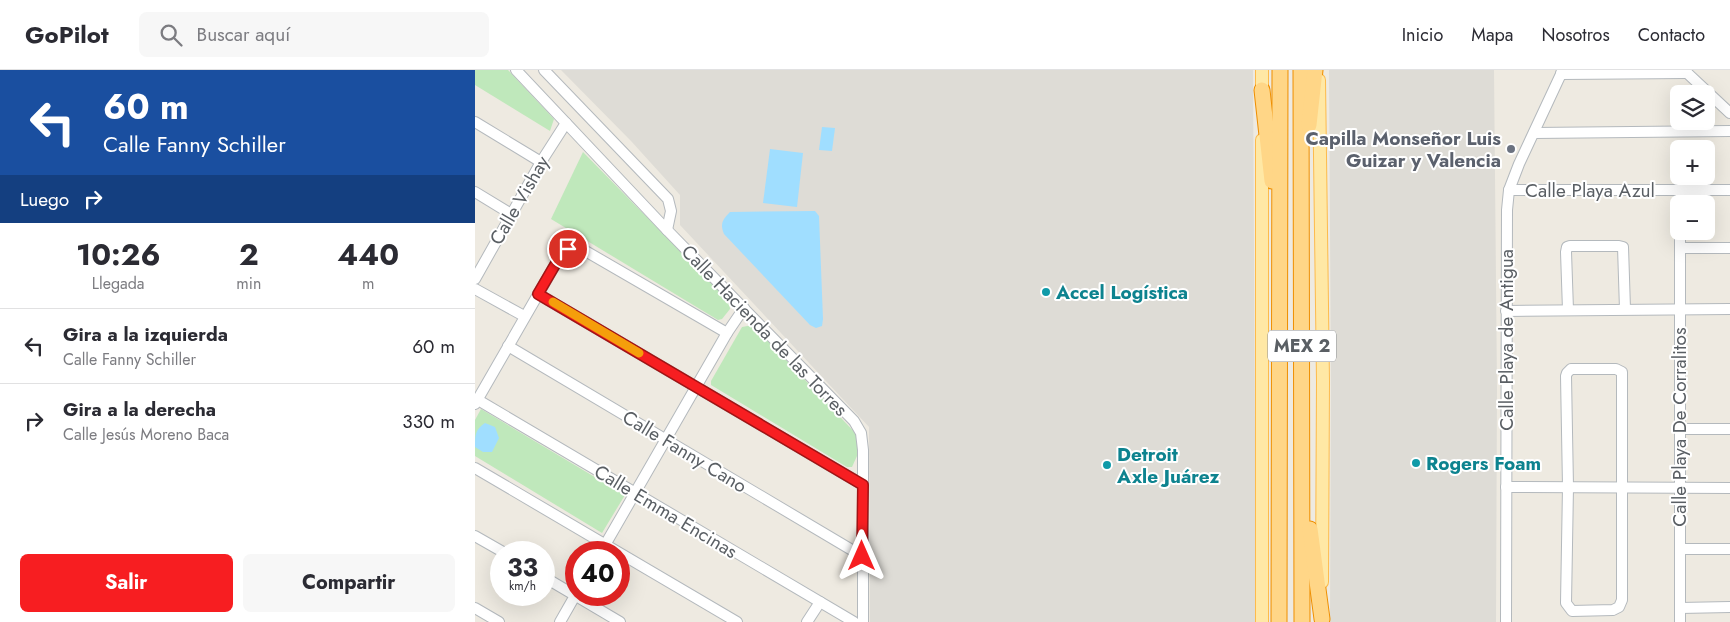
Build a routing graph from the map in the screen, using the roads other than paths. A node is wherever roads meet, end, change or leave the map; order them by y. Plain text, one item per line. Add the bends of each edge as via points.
1 (516, 70) edge
2 (545, 70) edge
3 (1262, 70) edge
4 (1280, 70) edge
5 (1301, 70) edge
6 (1315, 70) edge
7 (1319, 70) edge
8 (1561, 72) edge
9 (1685, 72) edge
10 (1262, 90) junction
11 (1730, 113) edge
12 (475, 122) edge
13 (565, 122) junction
14 (1730, 131) edge
15 (1534, 133) junction
16 (541, 162) junction
17 (1509, 190) junction
18 (1681, 190) junction
19 (1730, 190) edge
20 (475, 192) edge
21 (1681, 195) edge
22 (1301, 203) junction
23 (1281, 213) junction
24 (511, 214) junction
25 (667, 230) junction
26 (1680, 240) edge
27 (1680, 248) junction
28 (1730, 248) edge
29 (478, 263) edge
30 (475, 279) edge
31 (475, 289) edge
32 (538, 294) junction
33 (744, 308) junction
34 (1679, 308) junction
35 (1625, 309) junction
36 (1730, 309) edge
37 (1569, 310) junction
38 (1506, 311) junction
39 (524, 316) junction
40 (727, 333) junction
41 (508, 346) junction
42 (696, 386) junction
43 (476, 402) edge
44 (1679, 429) junction
45 (1730, 429) edge
46 (665, 439) junction
47 (1302, 467) junction
48 (475, 468) edge
49 (863, 485) junction
50 (1506, 487) junction
51 (1679, 487) junction
52 (1568, 488) junction
53 (1623, 488) junction
54 (1730, 488) edge
55 (636, 492) junction
56 (475, 536) edge
57 (593, 541) edge
58 (608, 541) edge
59 (490, 545) edge
60 (1680, 549) junction
61 (1730, 549) edge
62 (862, 556) junction
63 (630, 562) edge
64 (819, 602) junction
65 (569, 606) edge
66 (594, 606) edge
67 (1730, 607) edge
68 (475, 608) edge
69 (1680, 608) junction
70 (1322, 621) edge
71 (499, 622) edge
72 (560, 622) edge
73 (620, 622) edge
74 (737, 622) edge
75 (807, 622) edge
76 (854, 622) edge
77 (863, 622) edge
78 (1262, 622) edge
79 (1279, 622) edge
80 (1302, 622) edge
81 (1506, 622) edge
82 (1679, 622) edge

1 - 13 street, Calle Hacienda de las Torres
2 - 25 street, Calle Hacienda de las Torres via 668,199 671,211
3 - 10 main road
4 - 23 highway, MEX 2
5 - 22 highway, MEX 2
6 - 22 highway
7 - 70 main road
8 - 9 street
8 - 15 street, Calle Playa de Antigua
9 - 11 street
10 - 23 highway via 1272,180
10 - 78 main road
12 - 16 street
13 - 16 street, Calle Vishay
13 - 25 street, Calle Hacienda de las Torres
14 - 15 street
15 - 17 street, Calle Playa de Antigua
16 - 24 street, Calle Vishay
17 - 18 street, Calle Playa Azul
17 - 38 street, Calle Playa de Antigua
18 - 19 street, Calle Playa Azul
18 - 21 street
20 - 24 street
22 - 47 highway, MEX 2
23 - 79 highway, MEX 2
24 - 29 street, Calle Vishay
25 - 33 street, Calle Hacienda de las Torres
26 - 27 street, Calle Playa De Corralitos
27 - 28 street
27 - 34 street, Calle Playa De Corralitos
29 - 30 street, Calle Vishay
31 - 39 street
32 - 39 street
32 - 40 street via 562,254 577,248
32 - 42 street
33 - 40 street
33 - 49 street, Calle Hacienda de las Torres via 854,421 863,444
34 - 35 street
34 - 36 street
34 - 44 street, Calle Playa De Corralitos
35 - 37 street
35 - 37 street via 1623,247 1570,246 1566,252
37 - 38 street
38 - 50 street, Calle Playa de Antigua
39 - 41 street
40 - 42 street
41 - 43 street
41 - 46 street, Calle Fanny Cano
42 - 46 street
42 - 49 street
43 - 55 street, Calle Emma Encinas
44 - 45 street
44 - 51 street, Calle Playa De Corralitos
46 - 55 street
46 - 62 street, Calle Fanny Cano
47 - 70 highway
47 - 80 highway, MEX 2
48 - 57 street
49 - 62 street
50 - 52 street
50 - 81 street, Calle Playa de Antigua
51 - 53 street
51 - 54 street
51 - 60 street, Calle Playa De Corralitos
52 - 53 street
52 - 53 street via 1567,372 1571,369 1607,369 1620,370 1623,376
52 - 53 street via 1566,603 1569,609 1576,611 1613,610 1621,605
55 - 58 street
55 - 64 street, Calle Emma Encinas
56 - 59 street
60 - 61 street
60 - 69 street, Calle Playa De Corralitos
62 - 77 street
63 - 74 street
64 - 75 street
64 - 76 street, Calle Emma Encinas
65 - 72 street
66 - 73 street
67 - 69 street
68 - 71 street
69 - 82 street, Calle Playa De Corralitos

